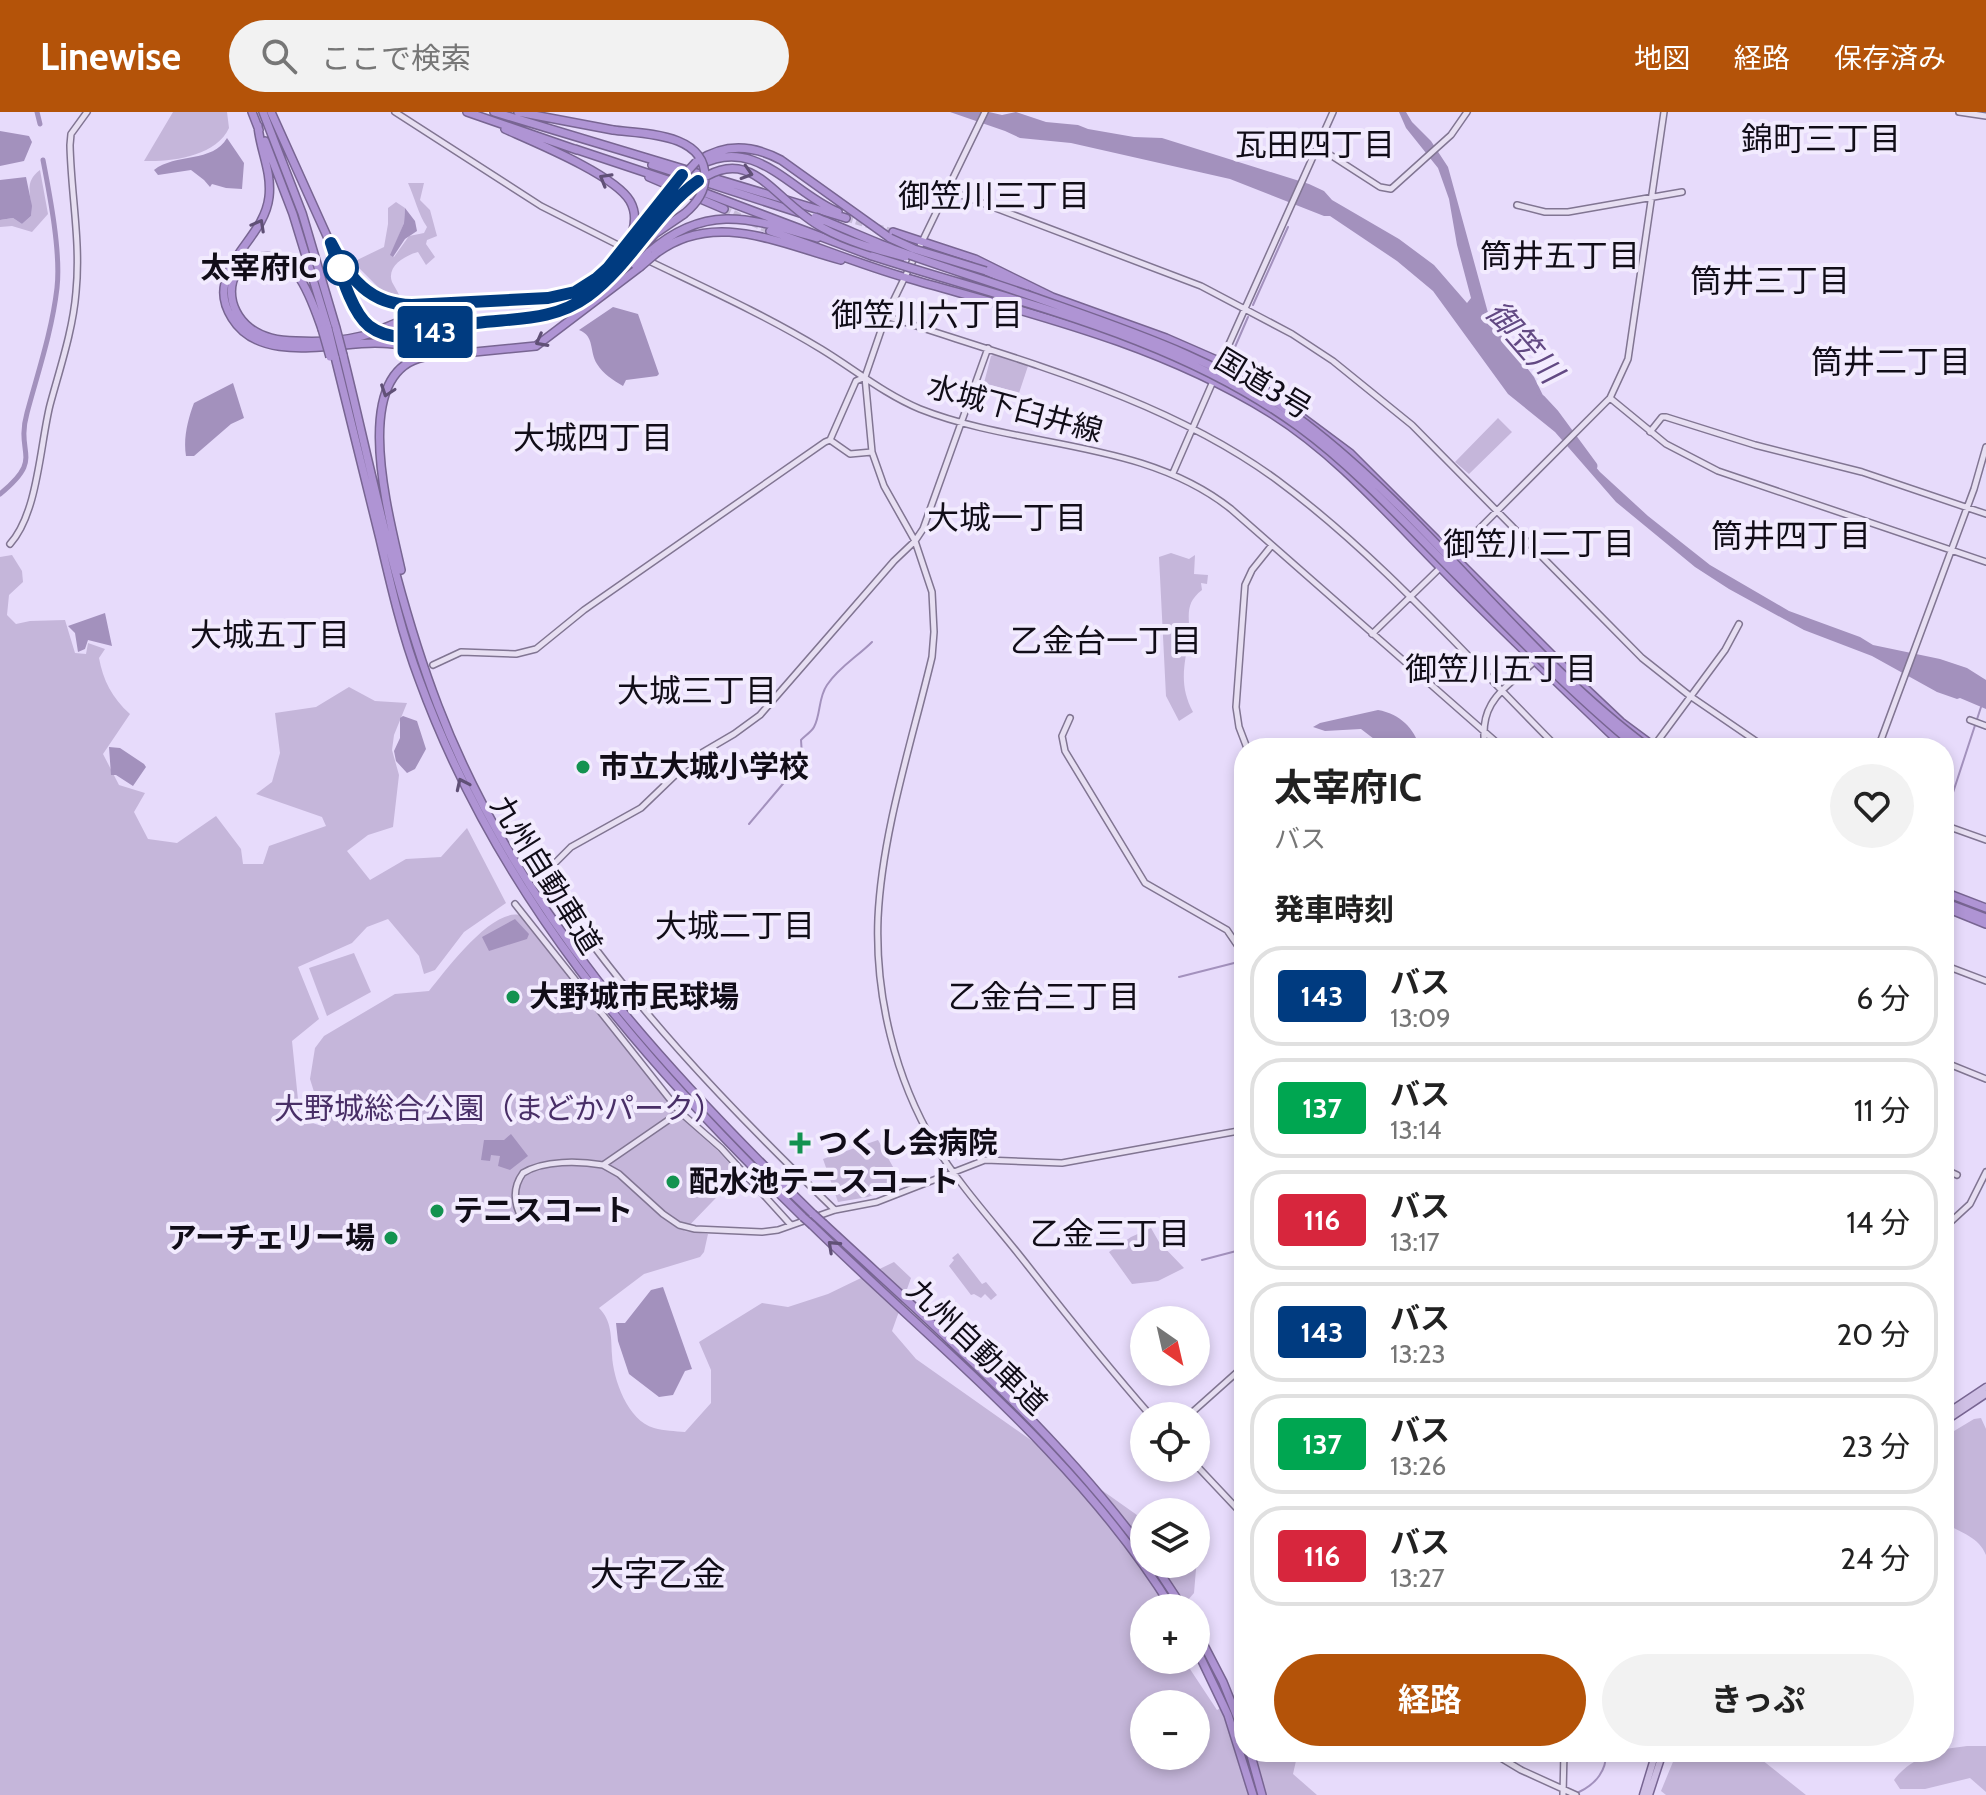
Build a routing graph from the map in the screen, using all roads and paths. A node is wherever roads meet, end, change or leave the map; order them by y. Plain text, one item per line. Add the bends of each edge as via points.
1 (87, 112) edge
2 (252, 112) edge
3 (263, 112) edge
4 (271, 112) edge
5 (395, 112) edge
6 (460, 112) edge
7 (467, 112) edge
8 (494, 112) edge
9 (518, 112) edge
10 (985, 112) edge
11 (1333, 112) edge
12 (1467, 112) edge
13 (1664, 112) edge
14 (1959, 112) edge
15 (1986, 116) edge
16 (258, 126) junction
17 (578, 138) junction
18 (1318, 147) junction
19 (575, 149) junction
20 (697, 164) junction
21 (948, 190) junction
22 (1682, 192) dead end
23 (1652, 198) junction
24 (1517, 205) dead end
25 (724, 209) tunnel mouth
26 (774, 225) junction
27 (891, 235) junction
28 (923, 241) junction
29 (331, 243) junction
30 (641, 249) junction
31 (629, 262) junction
32 (886, 271) junction
33 (904, 277) junction
34 (1003, 286) junction
35 (1052, 297) junction
36 (473, 302) junction
37 (1246, 308) junction
38 (886, 316) junction
39 (474, 323) junction
40 (386, 327) junction
41 (329, 328) junction
42 (988, 348) junction
43 (476, 351) junction
44 (336, 356) junction
45 (1221, 362) junction
46 (865, 377) junction
47 (1214, 380) junction
48 (1610, 398) junction
49 (963, 422) junction
50 (1193, 430) junction
51 (1650, 432) junction
52 (830, 440) junction
53 (1986, 447) edge
54 (872, 452) junction
55 (1173, 473) junction
56 (1966, 508) junction
57 (1498, 512) junction
58 (1986, 514) edge
59 (915, 541) junction
60 (10, 544) dead end
61 (1272, 545) junction
62 (1950, 549) junction
63 (1453, 555) junction
64 (1986, 562) edge
65 (1440, 567) junction
66 (1410, 598) junction
67 (1739, 624) dead end
68 (1372, 634) junction
69 (1536, 660) junction
70 (433, 665) dead end
71 (1503, 691) junction
72 (1690, 696) junction
73 (438, 707) junction
74 (1070, 718) dead end
75 (1970, 720) dead end
76 (1983, 725) edge
77 (1482, 729) junction
78 (1244, 738) edge
79 (1483, 738) edge
80 (1492, 738) edge
81 (1548, 738) edge
82 (1616, 738) edge
83 (1627, 738) edge
84 (1641, 738) edge
85 (1641, 738) edge
86 (1660, 738) edge
87 (1751, 738) edge
88 (1881, 738) edge
89 (1954, 829) edge
90 (1986, 840) edge
91 (543, 874) junction
92 (536, 882) dead end
93 (1954, 897) edge
94 (515, 904) dead end
95 (1954, 909) edge
96 (1986, 909) edge
97 (1986, 921) edge
98 (1234, 940) edge
99 (1954, 969) edge
100 (1986, 981) edge
101 (1954, 1066) edge
102 (1986, 1079) edge
103 (680, 1112) junction
104 (1234, 1132) edge
105 (603, 1165) junction
106 (953, 1171) junction
107 (1986, 1172) edge
108 (1954, 1174) edge
109 (1957, 1175) dead end
110 (835, 1210) junction
111 (522, 1219) dead end
112 (1954, 1219) edge
113 (791, 1225) junction
114 (1234, 1375) edge
115 (1986, 1387) edge
116 (1986, 1394) edge
117 (1139, 1402) edge
118 (1204, 1402) edge
119 (1954, 1408) edge
120 (1954, 1415) edge
121 (1210, 1480) edge
122 (1234, 1505) edge
123 (1130, 1533) edge
124 (1162, 1594) edge
125 (1210, 1657) edge
126 (1208, 1674) edge
127 (1234, 1709) edge
128 (1234, 1734) edge
129 (1243, 1762) edge
130 (1253, 1762) edge
131 (1508, 1762) edge
132 (1564, 1762) edge
133 (1653, 1762) edge
134 (1660, 1762) edge
135 (1564, 1792) edge
136 (1253, 1795) edge
137 (1262, 1795) edge
138 (1576, 1795) edge
139 (1643, 1795) edge
140 (1649, 1795) edge

1 - 60 street via 71,134 70,145 76,293 45,443 21,528
2 - 16 highway, 九州自動車道
3 - 41 highway, 九州自動車道 via 302,213
4 - 29 highway
5 - 46 street, 水城下臼井線 via 541,206 779,325
30 -> 6 highway via 635,213 620,189 556,153
7 - 19 highway
8 - 17 highway
9 - 30 highway, bridge via 674,140 696,154 704,184 697,201
10 - 21 street
11 - 18 street
12 - 18 street via 1428,158 1385,189
13 - 23 street
14 - 15 street
16 - 41 highway, 九州自動車道
43 -> 16 highway via 378,343 279,346 240,328 227,310 224,288 267,207 269,174
17 - 20 highway via 846,217 753,159 723,156
17 - 34 highway, bridge
18 - 37 street
19 - 25 highway
19 - 26 highway
20 - 27 highway via 728,148 763,151
20 - 30 highway, bridge via 666,195
21 - 28 street
21 - 37 street
22 - 23 street
23 - 24 street via 1568,212
23 - 48 street via 1628,359
26 - 30 highway via 733,217 702,221
26 - 32 highway, 国道3号
26 - 83 highway, bridge via 1152,346 1254,396 1361,479 1552,671
27 - 28 highway, 国道3号
27 - 35 highway, bridge via 914,249
28 - 33 street
28 - 35 highway, 国道3号
29 - 36 highway via 355,281 381,300 403,305
29 - 39 highway, bridge via 352,299 375,329 392,335 425,334
30 - 31 highway, bridge
30 - 31 highway, bridge
30 - 31 highway, bridge
30 - 32 highway via 696,233 733,230
30 -> 34 highway, bridge via 678,198 715,172 730,169 771,185 834,234
31 - 36 highway via 567,294
31 - 39 highway via 565,309 537,318
31 -> 43 highway via 596,302 536,346
32 - 33 highway, 国道3号
33 - 38 street
33 - 47 highway, 国道3号 via 1125,341
34 - 84 highway, bridge via 1192,355 1284,407 1346,456 1585,694
35 - 45 highway, 国道3号
36 - 40 highway
37 - 45 street
37 - 57 street via 1374,392
38 - 42 street
38 - 46 street
39 - 40 highway
40 - 41 highway via 353,337 268,337 237,314 231,294 235,275 257,258 282,261 304,284
41 - 44 highway, 九州自動車道, bridge
42 - 49 street
42 - 50 street
43 -> 73 highway via 405,364 389,382 380,419 393,535
44 - 73 highway, 九州自動車道
124 -> 44 highway, 九州自動車道, bridge via 1124,1539 1043,1444 803,1217 680,1092 544,924 461,781 417,676
45 - 47 street
45 - 63 highway, 国道3号 via 1350,453
46 - 49 street, 水城下臼井線 via 911,405
46 - 52 street via 856,381
46 - 54 street
47 - 50 street
47 - 65 highway, 国道3号 via 1272,413 1338,465
48 - 51 street
48 - 57 street
49 - 55 street, 水城下臼井線
49 - 59 street
50 - 55 street
50 - 66 street via 1276,480
51 - 56 street via 1666,417 1862,472
51 - 62 street via 1718,471
52 - 54 street via 850,454
52 - 70 street via 536,649 516,654 461,652
53 - 56 street
54 - 59 street
55 - 61 street, 水城下臼井線 via 1217,498
56 - 58 street
56 - 62 street
57 - 63 street
57 - 72 street via 1624,642
59 - 91 street via 760,715 693,758 641,808 580,840
59 - 106 street via 932,592 932,657 886,852 878,945 885,1010 904,1079
61 - 68 street, 水城下臼井線
61 - 78 street via 1247,578 1244,594 1237,718
62 - 64 street
62 - 88 street
63 - 65 street
63 - 85 highway, 国道3号
65 - 66 street
65 - 69 highway, 国道3号
66 - 68 street
66 - 71 street
67 - 72 street
68 - 77 street, 水城下臼井線
69 - 71 street
69 - 82 highway, 国道3号
71 - 77 street via 1488,708
71 - 81 street
72 - 86 street
72 - 87 street
73 - 123 highway, 九州自動車道, bridge via 501,839 591,973 696,1096 813,1214 1005,1392
74 - 98 street via 1062,736 1065,751 1145,883 1227,930
75 - 76 street
77 - 79 street
77 - 80 street, 水城下臼井線
89 - 90 street
91 - 92 street
91 - 110 street via 604,961 685,1059
93 - 96 highway
94 - 103 street
95 - 97 highway
99 - 100 street
101 - 102 street
103 - 105 street
103 - 113 street via 721,1148
104 - 106 street via 1062,1163 995,1159
105 - 111 street via 544,1165 523,1173 515,1191
105 - 113 street via 670,1220 687,1227 755,1233
106 - 110 street via 877,1202
106 - 117 street
107 - 112 street via 1970,1204
108 - 109 street
110 - 113 street
114 - 118 street
115 - 119 main road
116 - 120 main road
121 - 122 street
125 - 127 highway
126 - 128 highway
129 - 136 highway
130 - 137 highway
131 - 135 street
132 - 135 street
133 - 139 main road
134 - 140 main road
135 - 138 street

